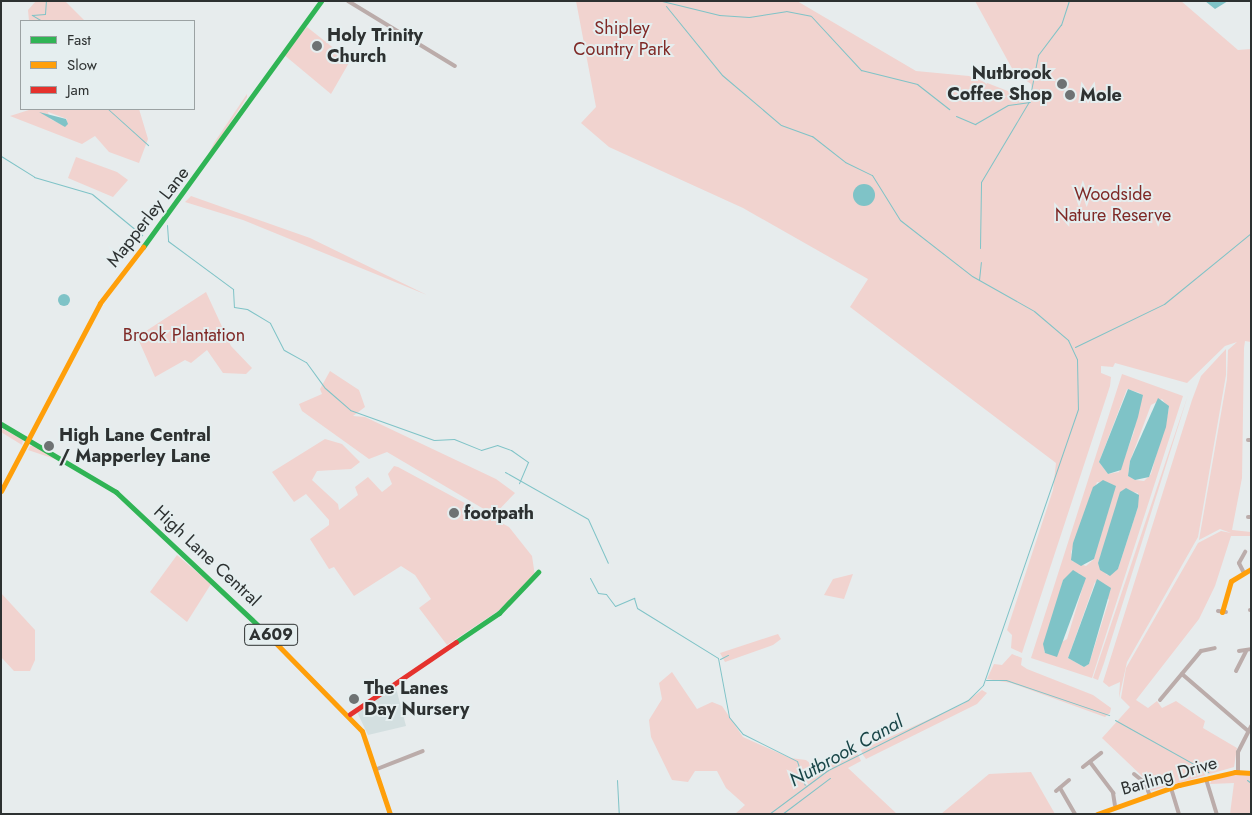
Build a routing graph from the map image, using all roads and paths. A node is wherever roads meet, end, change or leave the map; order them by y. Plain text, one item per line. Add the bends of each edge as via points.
1 (320, 1) edge
2 (348, 1) edge
3 (455, 66) dead end
4 (1, 424) edge
5 (29, 438) junction
6 (1, 491) edge
7 (1245, 552) dead end
8 (1251, 569) edge
9 (538, 572) dead end
10 (1243, 572) junction
11 (1222, 612) dead end
12 (1215, 648) dead end
13 (1249, 650) edge
14 (1239, 651) dead end
15 (1236, 672) dead end
16 (1182, 674) junction
17 (1160, 700) dead end
18 (1216, 702) junction
19 (1210, 707) dead end
20 (350, 714) junction
21 (1251, 726) edge
22 (1248, 731) junction
23 (424, 751) dead end
24 (1101, 754) dead end
25 (1090, 762) junction
26 (1083, 767) dead end
27 (377, 769) junction
28 (1238, 772) junction
29 (1134, 774) dead end
30 (1251, 774) edge
31 (1206, 779) junction
32 (1069, 780) dead end
33 (1171, 788) junction
34 (1150, 796) junction
35 (1115, 805) junction
36 (390, 814) edge
37 (1075, 814) edge
38 (1097, 814) edge
39 (1179, 814) edge
40 (1217, 814) edge

1 - 5 street, Mapperley Lane via 193,182 100,303
2 - 3 street
4 - 5 street, A609
5 - 6 street, Mapperley Lane
5 - 20 street, High Lane Central / A609 via 97,478 139,511
7 - 10 street via 1239,563
8 - 10 street
9 - 20 street via 499,613
10 - 11 street via 1229,586
12 - 16 street via 1202,648
13 - 14 street
13 - 15 street
16 - 17 street
16 - 18 street
18 - 19 street
18 - 22 street
20 - 27 street, A609
21 - 22 street
22 - 28 street via 1238,752
23 - 27 street
24 - 25 street
25 - 26 street
25 - 35 street via 1112,793
27 - 36 street, A609
28 - 30 street, Barling Drive
28 - 31 street, Barling Drive
29 - 34 street via 1145,784
31 - 33 street, Barling Drive
31 - 40 street
32 - 37 street via 1058,789
33 - 34 street, Barling Drive
33 - 39 street
34 - 35 street, Barling Drive
35 - 38 street, Barling Drive

